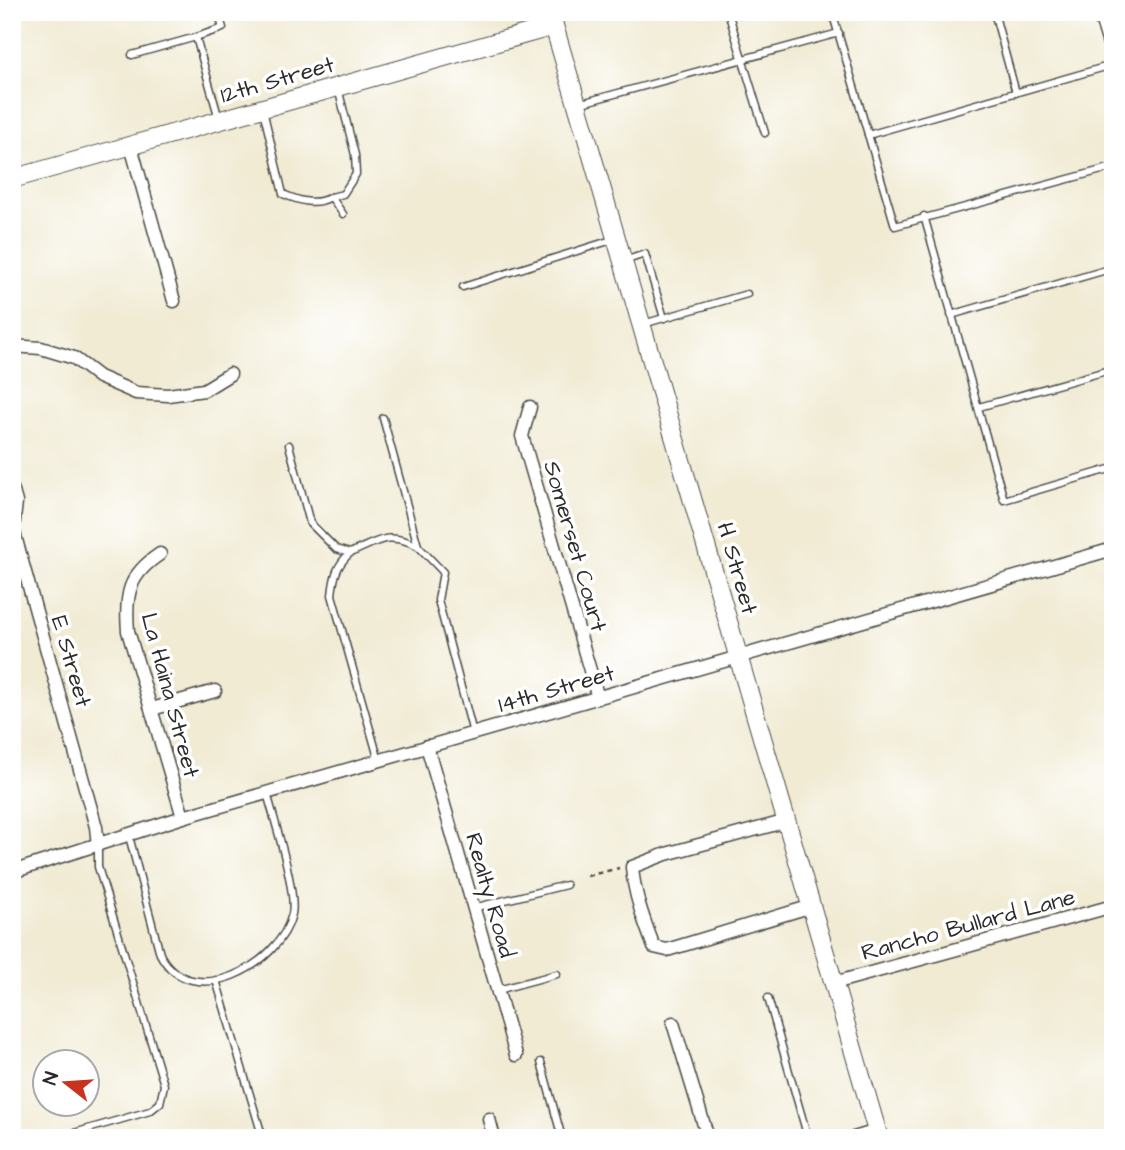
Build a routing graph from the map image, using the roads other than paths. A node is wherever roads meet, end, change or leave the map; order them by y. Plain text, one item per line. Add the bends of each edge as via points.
1 (218, 12) edge
2 (728, 12) edge
3 (832, 12) edge
4 (994, 12) edge
5 (1096, 12) edge
6 (552, 19) edge
7 (839, 33) junction
8 (196, 37) junction
9 (132, 55) dead end
10 (742, 60) junction
11 (1112, 66) edge
12 (338, 87) junction
13 (1016, 93) junction
14 (577, 104) junction
15 (262, 108) junction
16 (219, 121) junction
17 (765, 133) dead end
18 (868, 135) junction
19 (131, 146) junction
20 (1113, 167) edge
21 (12, 179) edge
22 (331, 197) junction
23 (343, 214) dead end
24 (924, 216) junction
25 (616, 238) junction
26 (623, 261) junction
27 (1113, 268) edge
28 (463, 287) dead end
29 (747, 294) dead end
30 (174, 301) dead end
31 (951, 316) junction
32 (664, 318) junction
33 (641, 325) junction
34 (12, 346) edge
35 (1113, 369) edge
36 (230, 374) dead end
37 (530, 407) dead end
38 (979, 407) junction
39 (383, 418) dead end
40 (289, 445) dead end
41 (1113, 468) edge
42 (12, 488) edge
43 (13, 529) edge
44 (418, 546) junction
45 (1113, 549) edge
46 (351, 553) junction
47 (160, 554) dead end
48 (739, 658) junction
49 (215, 691) dead end
50 (598, 698) junction
51 (152, 709) junction
52 (472, 733) junction
53 (427, 746) junction
54 (379, 761) junction
55 (267, 793) junction
56 (183, 817) junction
57 (787, 821) junction
58 (129, 836) junction
59 (98, 845) junction
60 (12, 872) edge
61 (566, 885) dead end
62 (812, 906) junction
63 (1113, 906) edge
64 (473, 908) junction
65 (557, 974) dead end
66 (216, 980) junction
67 (834, 983) junction
68 (496, 990) junction
69 (768, 998) dead end
70 (673, 1023) dead end
71 (516, 1055) dead end
72 (541, 1062) dead end
73 (489, 1119) dead end
74 (261, 1132) dead end
75 (878, 1135) edge
76 (57, 1138) edge
77 (494, 1138) edge
78 (562, 1138) edge
79 (708, 1138) edge
80 (808, 1138) edge
81 (854, 1138) edge

1 - 8 lane via 223,28
2 - 10 lane
3 - 7 lane
4 - 13 lane
5 - 11 lane
6 - 12 street, 12th Street
6 - 14 street, H Street
7 - 10 lane
7 - 18 lane
8 - 9 lane
8 - 16 lane
10 - 14 lane
10 - 17 lane
11 - 13 lane
12 - 15 street, 12th Street
12 - 22 lane via 356,174 342,194
13 - 18 lane
14 - 25 street, H Street
15 - 16 street, 12th Street
15 - 22 lane via 283,194 303,202
16 - 19 street, 12th Street
18 - 24 lane via 895,226
19 - 21 street, 12th Street
19 - 30 street
20 - 24 lane
22 - 23 lane
24 - 31 lane
25 - 26 street, H Street
25 - 28 lane
26 - 32 lane via 645,254
26 - 33 street, H Street
27 - 31 lane
29 - 32 lane
31 - 38 lane
32 - 33 lane
33 - 48 street, H Street
34 - 36 street via 41,348 74,358 99,377 136,393 204,390
35 - 38 lane
37 - 50 street, Somerset Court via 522,436
38 - 41 lane via 1004,500
39 - 44 lane
40 - 46 lane via 310,523 336,549
42 - 43 street, E Street via 16,502
43 - 59 street, E Street
44 - 46 lane via 389,537
44 - 52 lane via 443,572 438,600
45 - 48 street, 14th Street
46 - 54 lane via 334,574 332,595
47 - 51 street, La Haina Street via 145,563 129,587 126,604 128,631
48 - 50 street, 14th Street
48 - 57 street, H Street
49 - 51 street
50 - 52 street, 14th Street
51 - 56 street, La Haina Street
52 - 53 street, 14th Street
53 - 54 street, 14th Street
53 - 64 street, Realty Road
54 - 55 street, 14th Street
55 - 56 street, 14th Street
55 - 66 lane via 293,895 292,915 280,941 263,959
56 - 58 street, 14th Street
57 - 62 street, H Street
57 - 62 street via 632,867 633,884 654,947 667,950
58 - 59 street, 14th Street
58 - 66 lane via 165,964 179,977 195,982
59 - 60 street, 14th Street
59 - 76 lane via 98,867 164,1086 160,1103 150,1111
61 - 64 lane
62 - 67 street, H Street
63 - 67 street, Rancho Bullard Lane
64 - 68 street, Realty Road
65 - 68 lane
66 - 74 lane
67 - 75 street, H Street
68 - 71 street, Realty Road
69 - 80 lane
70 - 79 street
72 - 78 lane
73 - 77 street
75 - 81 street

